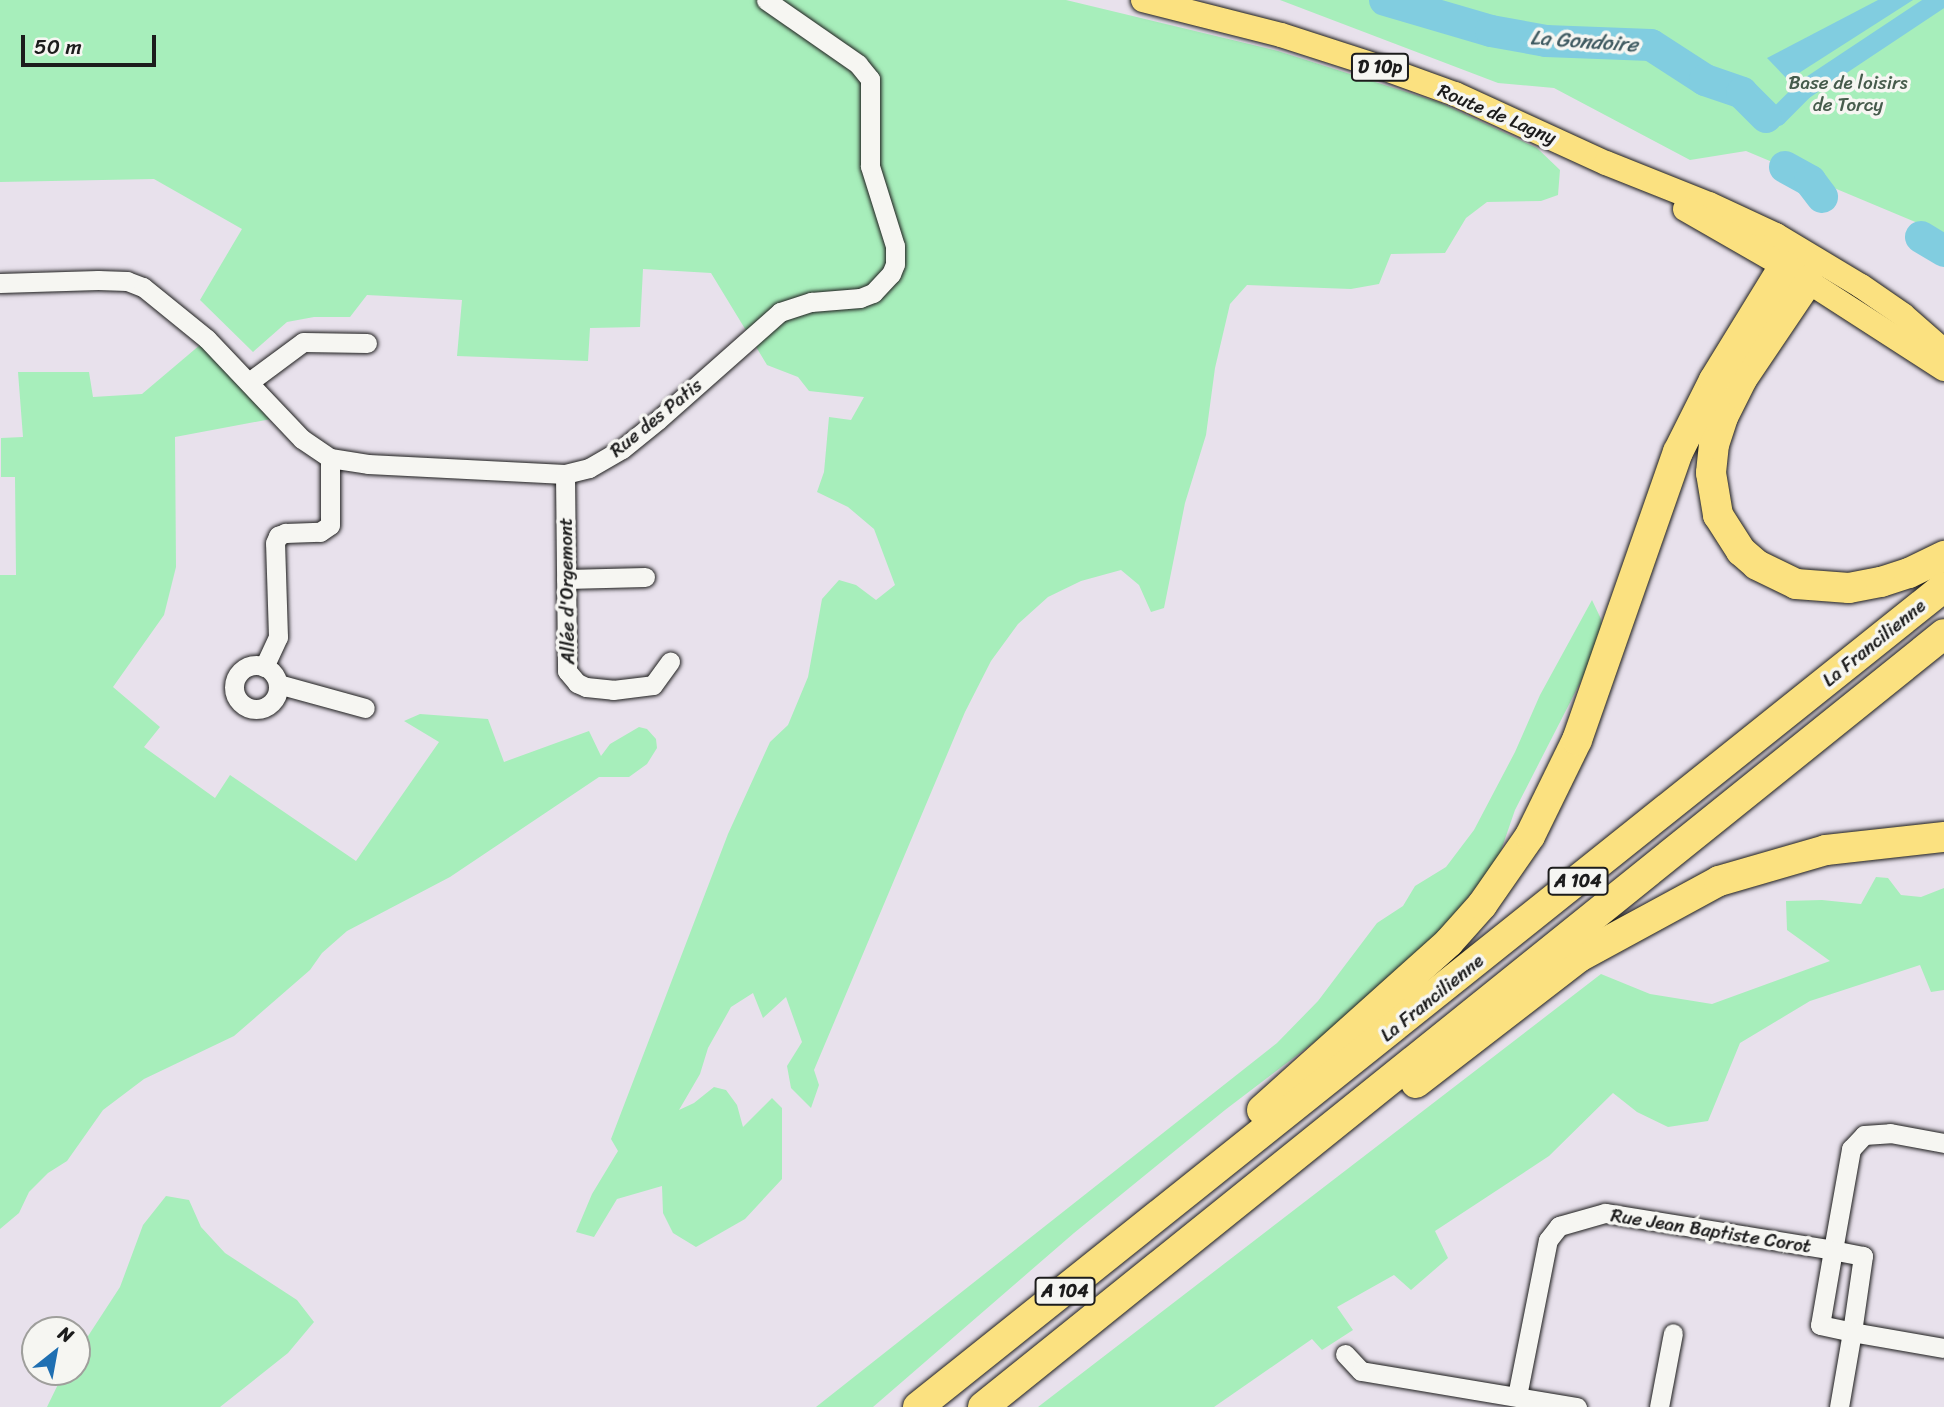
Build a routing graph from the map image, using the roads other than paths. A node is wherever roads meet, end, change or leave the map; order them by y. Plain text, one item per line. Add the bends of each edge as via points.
1 (766, 0) edge
2 (1143, 0) edge
3 (1808, 267) junction
4 (0, 283) edge
5 (367, 343) dead end
6 (1944, 351) edge
7 (1944, 369) edge
8 (249, 382) junction
9 (330, 458) junction
10 (565, 474) junction
11 (1944, 555) edge
12 (645, 576) dead end
13 (566, 579) junction
14 (1944, 587) edge
15 (1944, 635) edge
16 (670, 662) dead end
17 (264, 667) junction
18 (278, 684) junction
19 (365, 708) dead end
20 (1944, 837) edge
21 (1364, 1099) junction
22 (1944, 1143) edge
23 (1212, 1175) junction
24 (1833, 1250) junction
25 (1852, 1332) junction
26 (1673, 1333) dead end
27 (1944, 1348) edge
28 (1345, 1354) dead end
29 (1517, 1396) junction
30 (918, 1407) edge
31 (983, 1407) edge
32 (1577, 1407) edge
33 (1659, 1407) edge
34 (1839, 1407) edge

1 - 10 street, Rue des Patis via 858,64 870,79 870,166 895,246 895,264 886,283 873,293 794,305 780,312 622,449 589,468
2 - 3 main road, Route de Lagny / D 10p via 1281,34 1489,108
3 - 6 main road, D 10p via 1903,315
3 - 7 main road, D 10p
3 - 11 highway via 1723,417 1711,472 1718,514 1741,551 1796,584 1849,588 1881,582
3 - 23 highway via 1714,380 1678,452 1577,740 1530,836 1482,905 1449,942 1235,1134
4 - 8 street, Rue des Patis via 99,280 144,287 207,339
5 - 8 street via 303,342
8 - 9 street, Rue des Patis via 302,439
9 - 10 street, Rue des Patis
9 - 17 street via 330,525 320,532 285,533 275,543 278,637
10 - 13 street, Allée d'Orgemont
12 - 13 street
13 - 16 street, Allée d'Orgemont via 567,671 578,683 595,690 653,685
14 - 23 highway, La Francilienne / A 104
15 - 21 highway, La Francilienne / A 104
17 - 18 street via 274,673
17 - 18 street via 250,666 239,675 234,688 240,701 251,708 265,707 275,698
18 - 19 street
20 - 21 highway via 1826,850 1719,881 1579,957 1400,1096
21 - 31 highway, La Francilienne / A 104
22 - 24 street via 1890,1133 1864,1135 1852,1149
23 - 30 highway, La Francilienne / A 104
24 - 25 street, Rue Jean Baptiste Corot via 1863,1256
24 - 25 street via 1820,1325
24 - 29 street, Rue Jean Baptiste Corot via 1605,1213 1559,1226 1548,1240
25 - 27 street
25 - 34 street
26 - 33 street
28 - 29 street via 1361,1371
29 - 32 street

